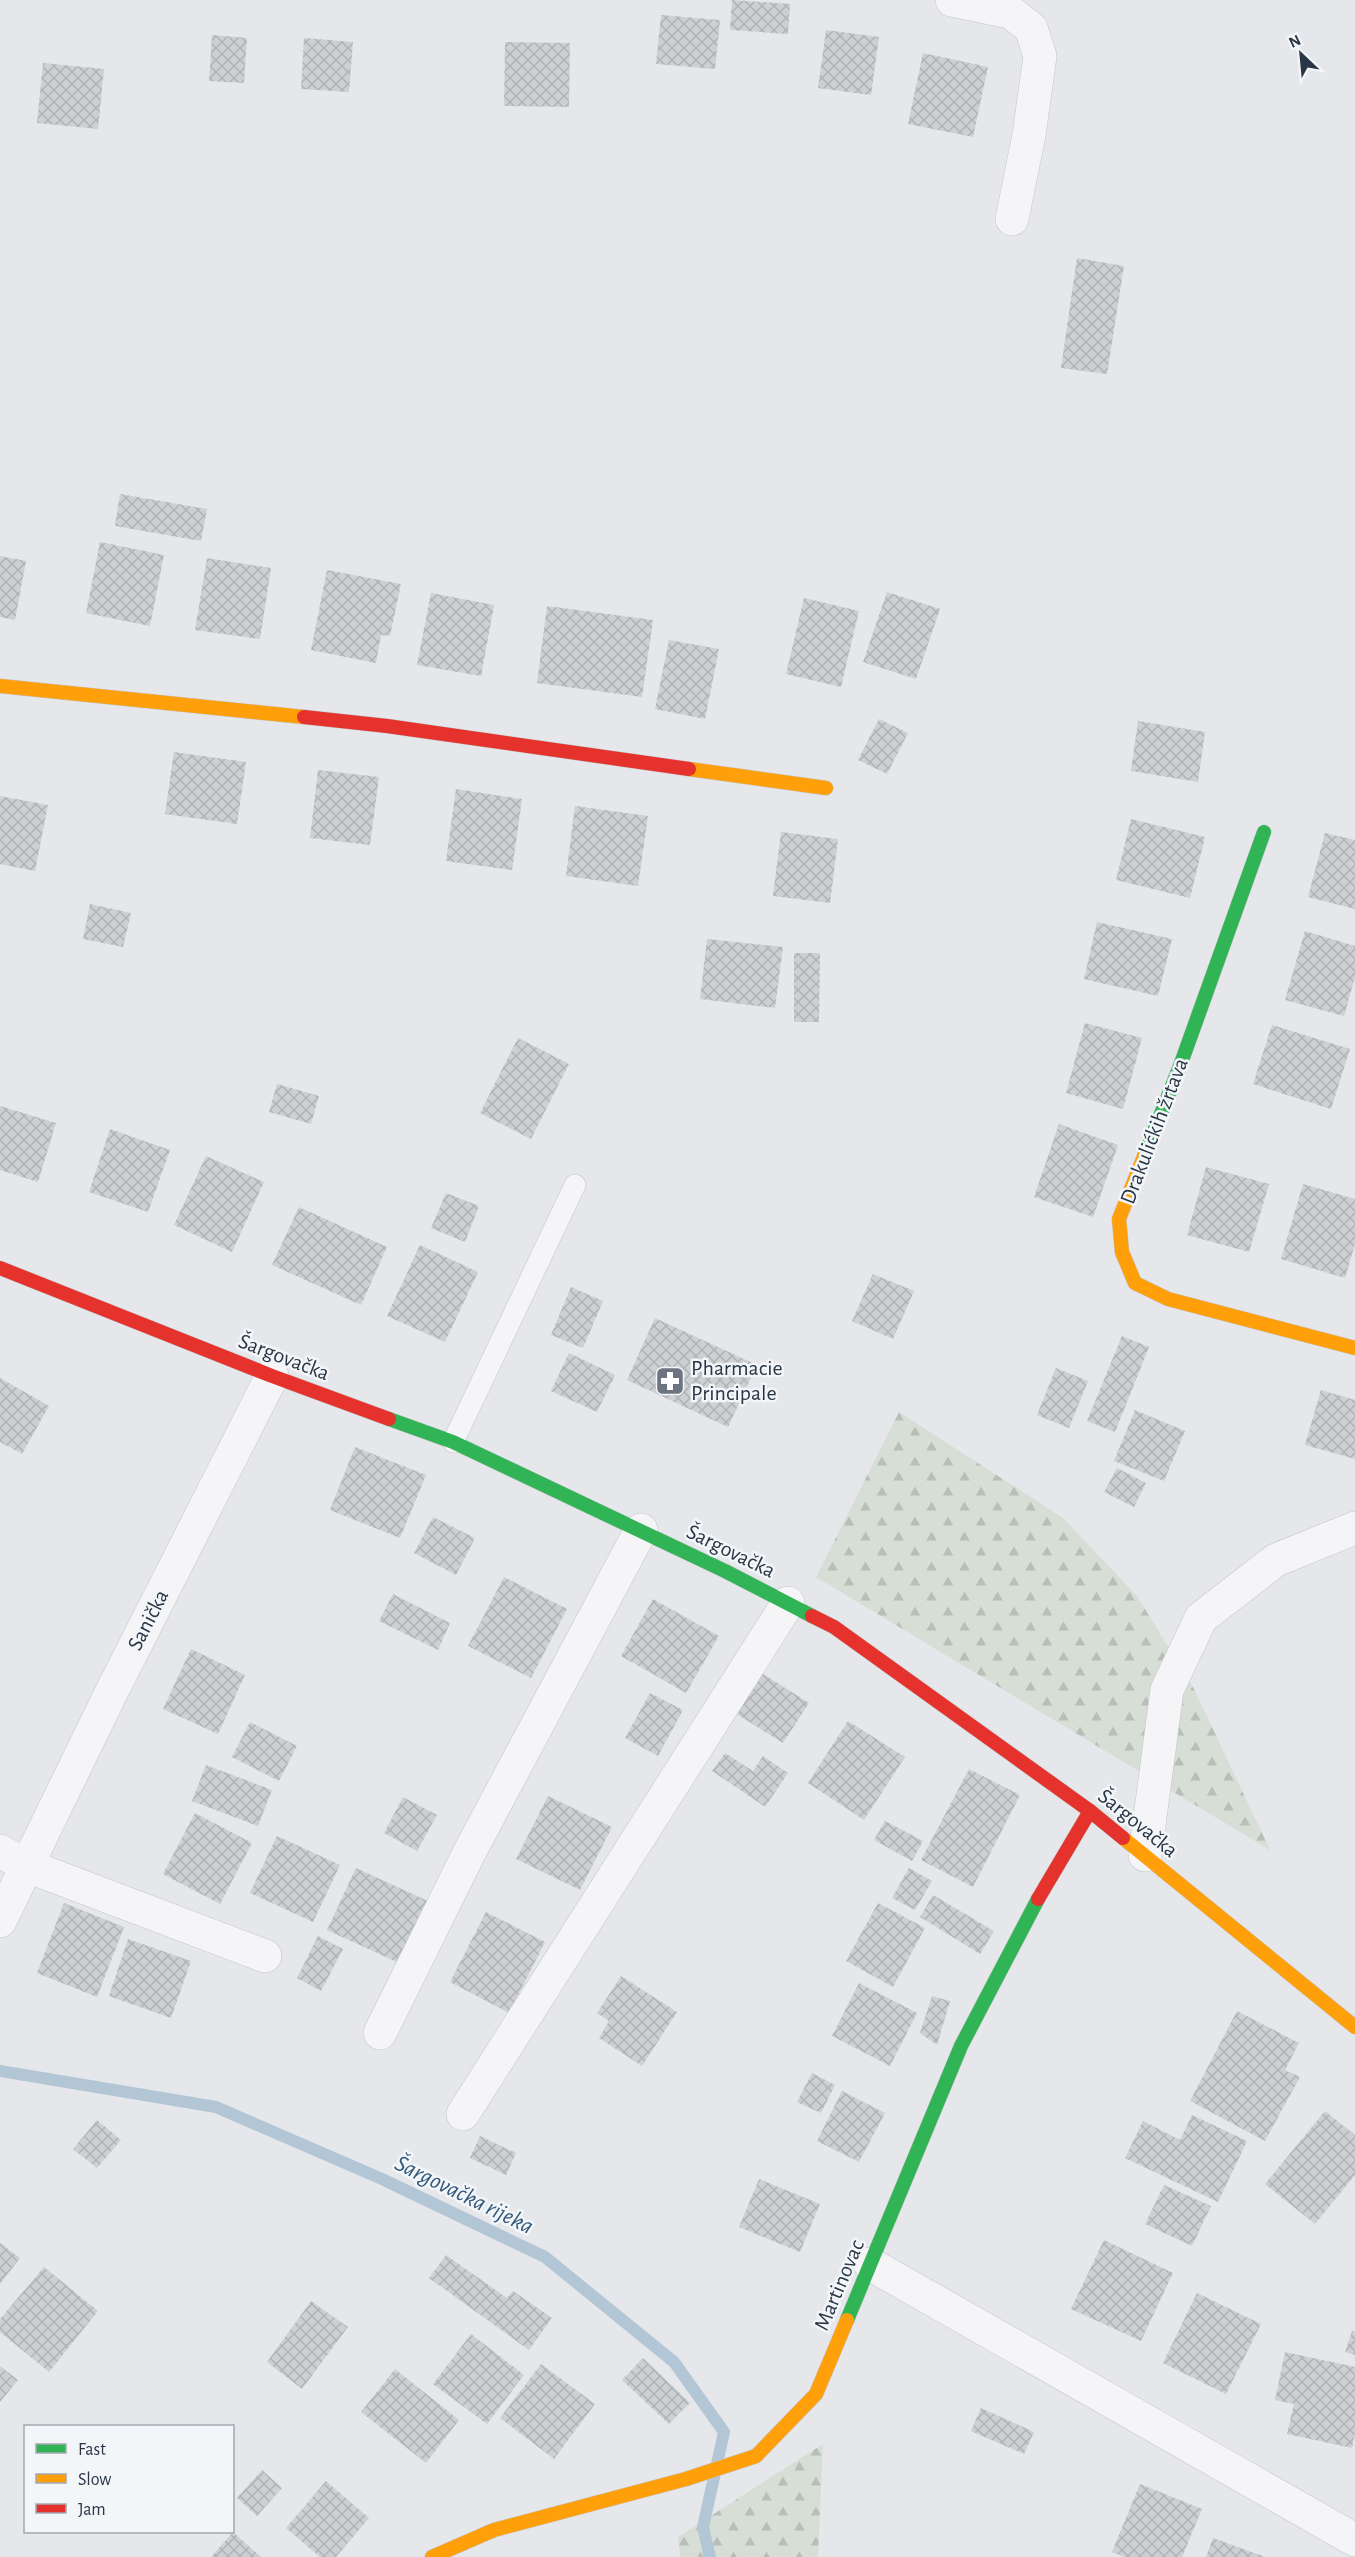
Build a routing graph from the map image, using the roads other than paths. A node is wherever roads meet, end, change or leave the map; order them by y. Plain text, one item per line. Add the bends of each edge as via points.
1 (952, 0) edge
2 (1012, 219) dead end
3 (0, 686) edge
4 (826, 788) dead end
5 (1264, 832) dead end
6 (575, 1185) dead end
7 (0, 1268) edge
8 (1355, 1348) edge
9 (272, 1376) junction
10 (453, 1442) junction
11 (1355, 1528) edge
12 (641, 1530) junction
13 (788, 1603) junction
14 (1090, 1811) junction
15 (1145, 1855) junction
16 (13, 1858) edge
17 (0, 1922) edge
18 (265, 1956) dead end
19 (1355, 2027) edge
20 (380, 2033) dead end
21 (462, 2114) dead end
22 (870, 2265) junction
23 (1355, 2540) edge
24 (432, 2557) edge

1 - 2 street via 1010,12 1031,28 1040,56
3 - 4 street via 387,726
5 - 8 street, Drakulićkih žrtava via 1180,1066 1119,1219 1122,1252 1135,1282 1168,1299
6 - 10 lane
7 - 9 street, Šargovačka
9 - 10 street, Šargovačka
9 - 16 street, Sanička
10 - 12 street, Šargovačka
11 - 15 street via 1276,1560 1201,1618 1167,1690
12 - 13 street, Šargovačka
12 - 20 street via 469,1853
13 - 14 street, Šargovačka via 834,1627
13 - 21 street
14 - 15 street, Šargovačka
14 - 22 street, Martinovac via 1021,1927 961,2046
15 - 19 street, Šargovačka
16 - 17 street, Sanička
16 - 18 street
22 - 23 street
22 - 24 street, Martinovac via 816,2394 756,2456 686,2479 494,2530

